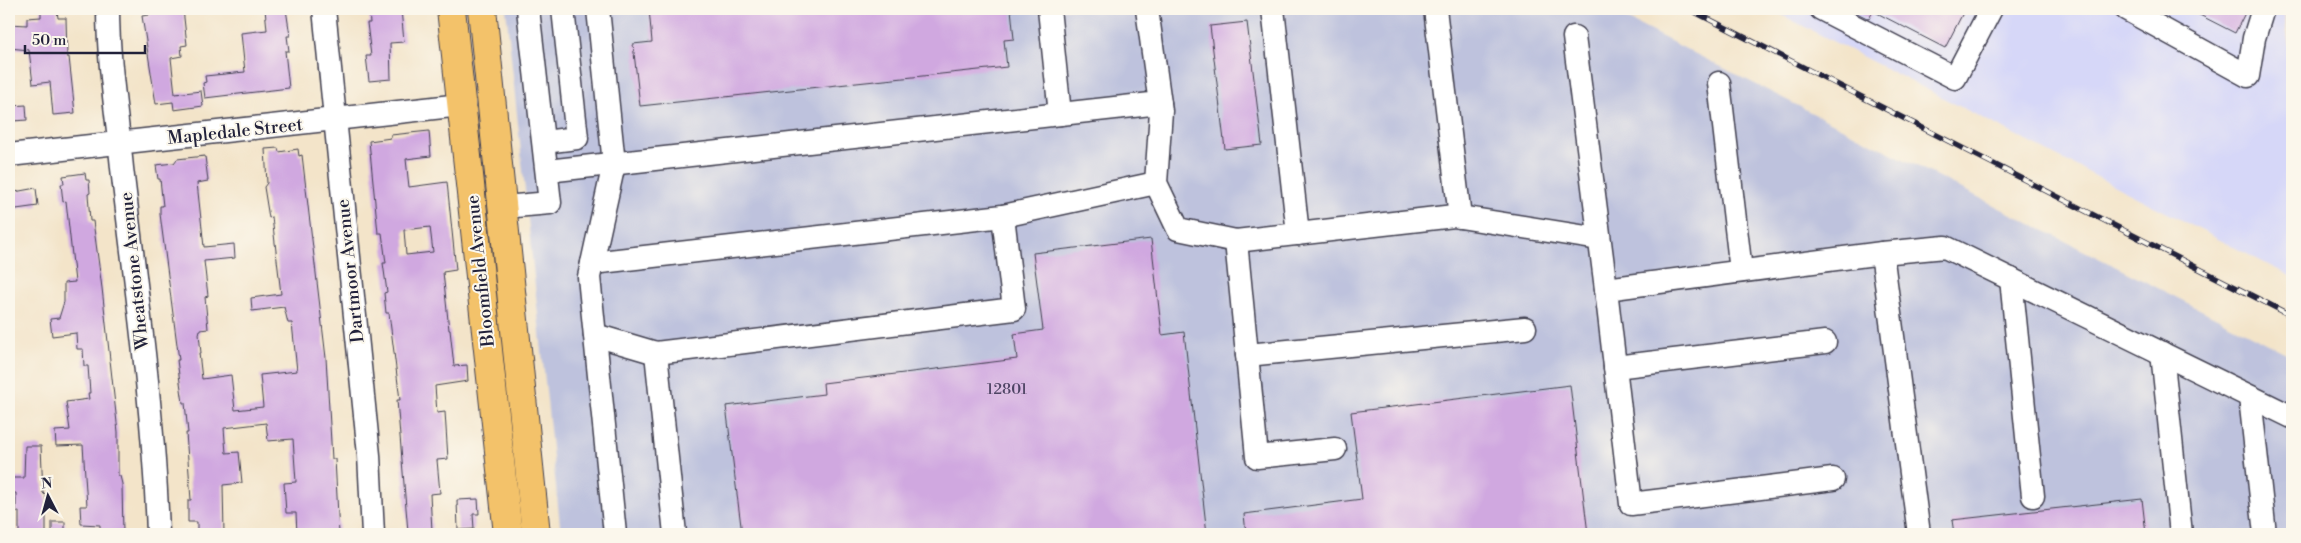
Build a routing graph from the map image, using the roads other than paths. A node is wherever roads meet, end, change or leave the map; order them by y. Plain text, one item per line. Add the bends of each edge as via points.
1 (108, 9) edge
2 (324, 9) edge
3 (451, 9) edge
4 (482, 9) edge
5 (528, 9) edge
6 (563, 9) edge
7 (598, 9) edge
8 (1049, 9) edge
9 (1147, 9) edge
10 (1273, 9) edge
11 (1435, 9) edge
12 (1821, 9) edge
13 (1992, 9) edge
14 (2126, 9) edge
15 (2263, 9) edge
16 (1574, 37) dead end
17 (489, 82) junction
18 (1719, 83) dead end
19 (1160, 103) junction
20 (460, 105) junction
21 (1060, 114) junction
22 (334, 120) junction
23 (494, 131) junction
24 (544, 142) junction
25 (120, 143) junction
26 (9, 156) edge
27 (614, 164) junction
28 (547, 171) junction
29 (1156, 183) junction
30 (471, 189) junction
31 (504, 207) junction
32 (1003, 216) junction
33 (1460, 217) junction
34 (476, 231) junction
35 (1298, 234) junction
36 (1599, 239) junction
37 (1236, 241) junction
38 (1882, 253) junction
39 (592, 263) junction
40 (1741, 271) junction
41 (2011, 279) junction
42 (1606, 289) junction
43 (1525, 328) dead end
44 (595, 335) junction
45 (1825, 342) dead end
46 (656, 353) junction
47 (2162, 353) junction
48 (1247, 355) junction
49 (1615, 368) junction
50 (2250, 396) junction
51 (2292, 417) edge
52 (1335, 449) dead end
53 (1833, 479) dead end
54 (2033, 496) dead end
55 (158, 534) edge
56 (373, 534) edge
57 (508, 534) edge
58 (536, 534) edge
59 (615, 534) edge
60 (675, 534) edge
61 (1919, 534) edge
62 (2181, 534) edge
63 (2265, 534) edge

1 - 25 street, Wheatstone Avenue
2 - 22 street, Dartmoor Avenue
3 - 20 main road, Bloomfield Avenue
4 - 17 main road, Bloomfield Avenue
5 - 24 street
6 - 24 street via 577,138
7 - 27 street
8 - 21 street
9 - 19 street
10 - 35 street
11 - 33 street
12 - 13 street via 1955,78
14 - 15 street via 2248,76
16 - 36 street
17 - 20 main road via 477,95
17 - 23 main road, Bloomfield Avenue
18 - 40 street
19 - 21 street
19 - 29 street
20 - 22 street, Mapledale Street
20 - 23 main road via 480,116
20 - 30 main road, Bloomfield Avenue
21 - 27 street
22 - 25 street, Mapledale Street
22 - 56 street, Dartmoor Avenue via 369,455
23 - 31 main road, Bloomfield Avenue
24 - 28 street
25 - 26 street, Mapledale Street
25 - 55 street, Wheatstone Avenue via 156,474
27 - 28 street
27 - 39 street
28 - 31 street via 550,203
29 - 32 street
29 - 37 street via 1178,229
30 - 31 main road
30 - 34 main road, Bloomfield Avenue
31 - 34 main road via 491,214
31 - 58 main road, Bloomfield Avenue
32 - 39 street
32 - 46 street via 1014,309
33 - 35 street
33 - 36 street
34 - 57 main road, Bloomfield Avenue
35 - 37 street
36 - 42 street
37 - 48 street
38 - 40 street
38 - 41 street via 1945,247
38 - 61 street
39 - 44 street via 589,277
40 - 42 street
41 - 47 street
41 - 54 street
42 - 49 street
43 - 48 street
44 - 46 street
44 - 59 street
45 - 49 street
46 - 60 street
47 - 50 street
47 - 62 street
48 - 52 street via 1257,457
49 - 53 street via 1631,504
50 - 51 street
50 - 63 street

